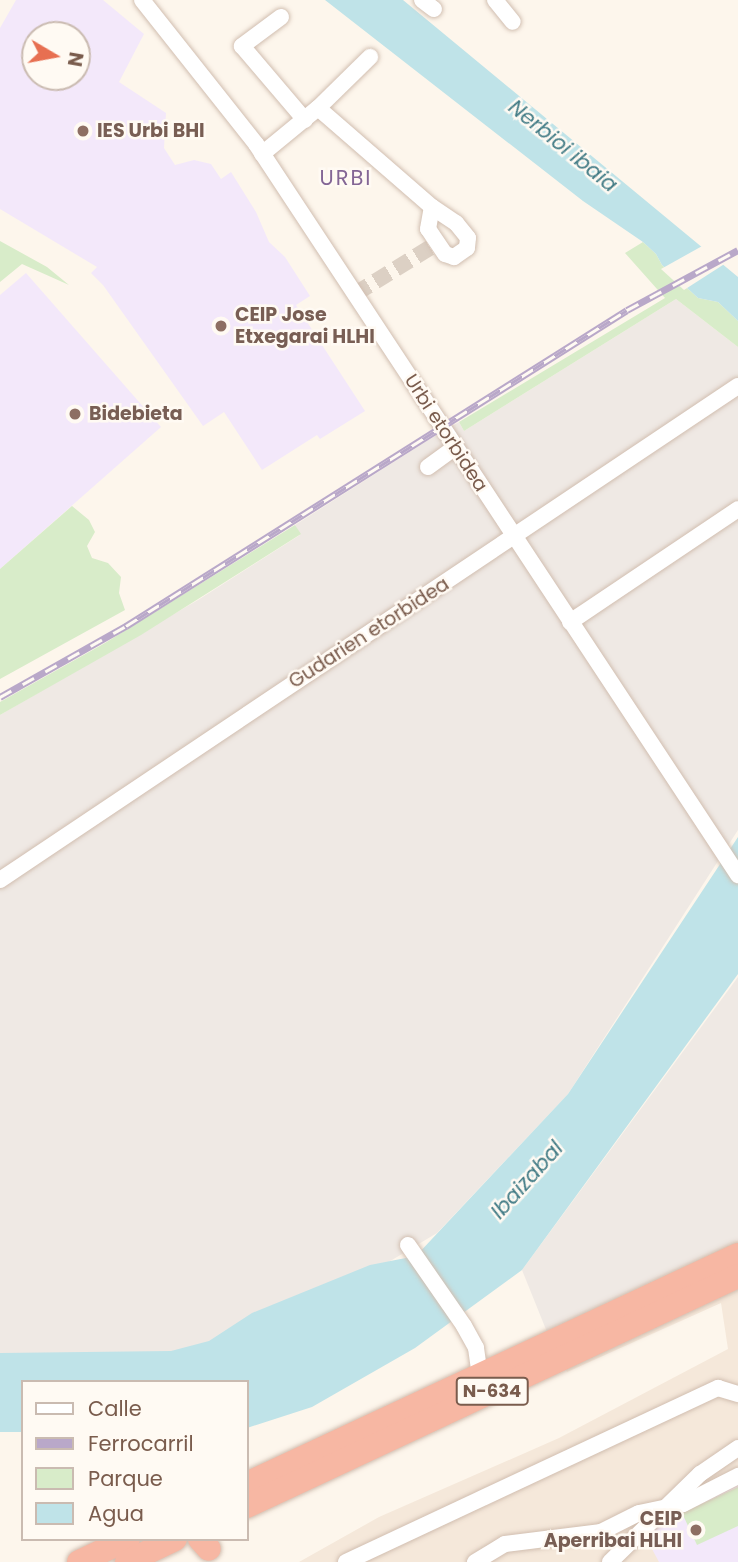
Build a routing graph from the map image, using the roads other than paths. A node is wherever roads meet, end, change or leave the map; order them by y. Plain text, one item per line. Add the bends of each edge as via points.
1 (142, 0) edge
2 (495, 0) edge
3 (281, 17) dead end
4 (513, 22) dead end
5 (370, 57) dead end
6 (318, 108) junction
7 (305, 120) junction
8 (262, 154) junction
9 (432, 207) dead end
10 (738, 386) edge
11 (456, 447) junction
12 (428, 467) dead end
13 (738, 509) edge
14 (514, 537) junction
15 (570, 622) junction
16 (738, 875) edge
17 (0, 880) edge
18 (408, 1245) dead end
19 (738, 1255) edge
20 (738, 1276) edge
21 (480, 1375) junction
22 (738, 1394) edge
23 (738, 1448) edge
24 (738, 1476) edge
25 (248, 1484) edge
26 (248, 1506) edge
27 (668, 1506) junction
28 (124, 1541) edge
29 (171, 1541) edge
30 (79, 1562) edge
31 (127, 1562) edge
32 (346, 1562) edge
33 (475, 1562) edge
34 (610, 1562) edge

1 - 8 street, Urbi etorbidea
2 - 4 street
3 - 7 street via 242,46
5 - 6 street
6 - 7 street
6 - 9 street
7 - 8 street
8 - 11 street, Urbi etorbidea
10 - 14 street, Gudarien etorbidea
11 - 12 street
11 - 14 street, Urbi etorbidea
13 - 15 street
14 - 15 street, Urbi etorbidea
14 - 17 street, Gudarien etorbidea
15 - 16 street, Urbi etorbidea
18 - 21 street via 464,1326 475,1348
19 - 21 highway, N-634
20 - 26 highway, N-634
21 - 25 highway, N-634
22 - 32 street via 718,1388
23 - 27 street via 700,1474
24 - 27 street via 683,1504
27 - 33 street via 639,1513 601,1532 505,1544
27 - 34 street
28 - 30 highway
29 - 31 highway

